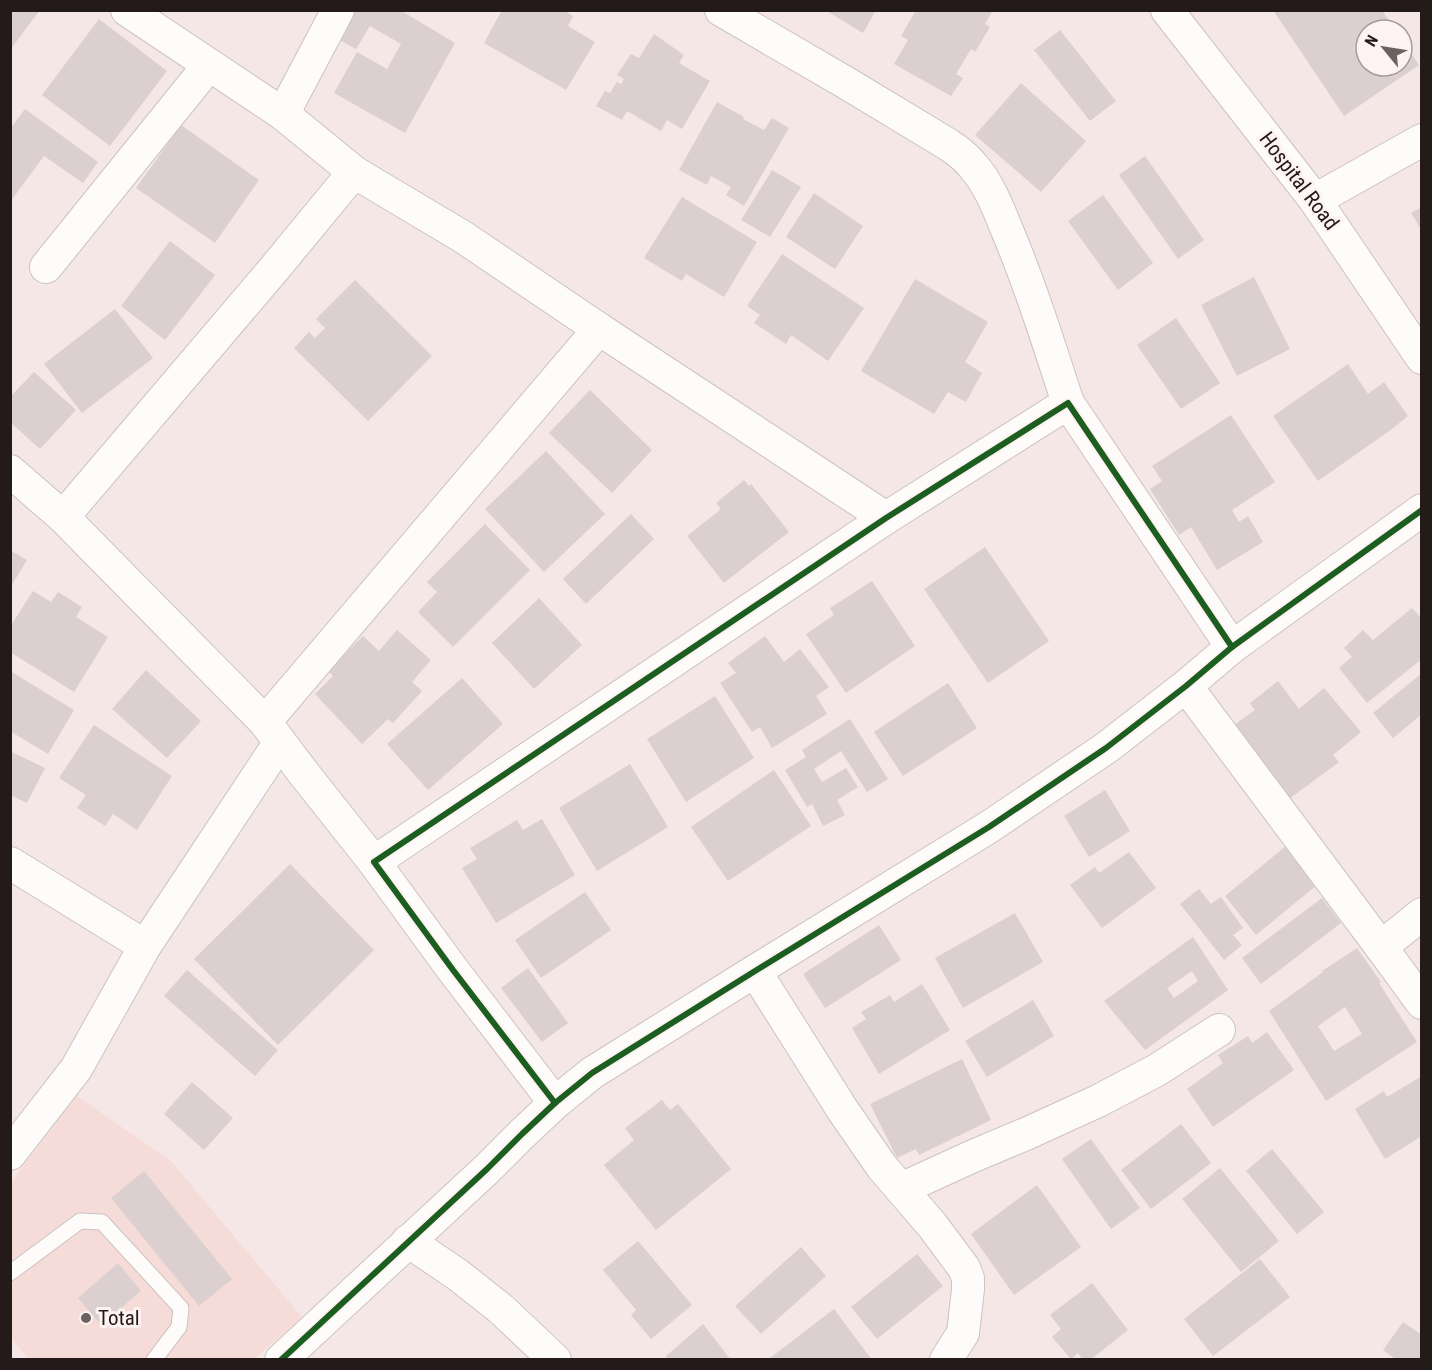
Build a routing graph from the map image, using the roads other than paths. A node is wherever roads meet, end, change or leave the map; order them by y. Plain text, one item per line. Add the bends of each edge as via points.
1 (127, 10) edge
2 (338, 10) edge
3 (721, 10) edge
4 (1167, 10) edge
5 (208, 65) junction
6 (283, 114) junction
7 (1422, 140) edge
8 (354, 172) junction
9 (1315, 200) junction
10 (46, 267) dead end
11 (599, 329) junction
12 (1422, 358) edge
13 (1068, 403) junction
14 (10, 471) edge
15 (1422, 510) edge
16 (63, 517) junction
17 (886, 518) junction
18 (1232, 647) junction
19 (1186, 686) junction
20 (273, 732) junction
21 (374, 862) junction
22 (10, 863) edge
23 (1422, 914) edge
24 (145, 946) junction
25 (1381, 947) junction
26 (755, 971) junction
27 (1422, 1004) edge
28 (1219, 1030) dead end
29 (555, 1103) junction
30 (10, 1154) edge
31 (901, 1189) junction
32 (408, 1242) junction
33 (10, 1273) edge
34 (154, 1359) edge
35 (281, 1359) edge
36 (555, 1359) edge
37 (946, 1359) edge

1 - 5 street
2 - 6 street
3 - 13 street via 949,145 974,166 1023,266
4 - 9 street, Hospital Road
5 - 6 street
5 - 10 street
6 - 8 street
7 - 9 street
8 - 11 street via 463,237
8 - 16 street
9 - 12 street, Hospital Road
11 - 17 street
11 - 20 street
13 - 17 street
13 - 18 street
14 - 16 street
15 - 18 street
16 - 20 street
17 - 21 street
18 - 19 street
19 - 25 street
19 - 26 street via 1106,748 989,827
20 - 21 street
20 - 24 street
21 - 29 street
22 - 24 street
23 - 25 street
24 - 30 street via 76,1069
25 - 27 street
26 - 29 street via 592,1073
26 - 31 street via 842,1109
28 - 31 street via 1157,1070 1098,1101
29 - 32 street
31 - 37 street via 932,1225 968,1278 963,1333
32 - 35 street
32 - 36 street via 501,1308
33 - 34 lane via 80,1221 102,1222 181,1308 179,1327

